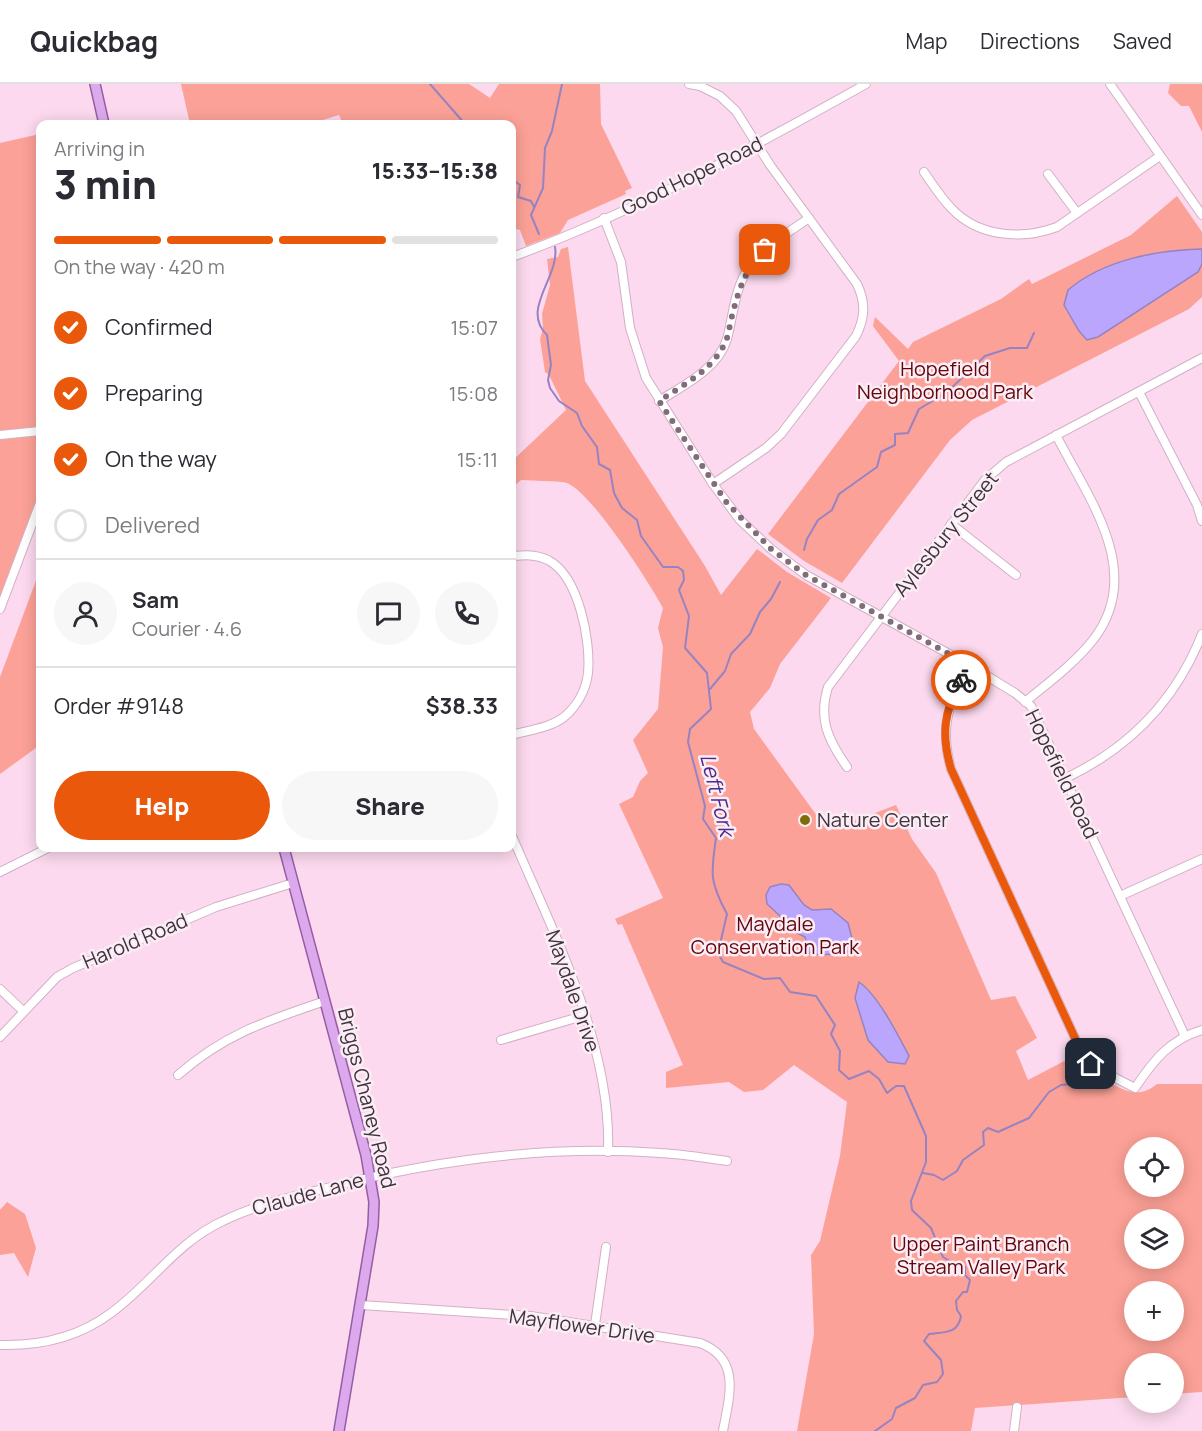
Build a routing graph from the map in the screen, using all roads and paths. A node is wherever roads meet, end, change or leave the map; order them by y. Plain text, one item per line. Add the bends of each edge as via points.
1 (95, 84) edge
2 (689, 84) edge
3 (866, 84) edge
4 (1110, 84) edge
5 (103, 120) edge
6 (758, 145) junction
7 (1161, 156) junction
8 (924, 172) dead end
9 (1048, 174) dead end
10 (1077, 213) junction
11 (1202, 215) edge
12 (809, 218) junction
13 (604, 219) junction
14 (516, 255) edge
15 (1202, 358) edge
16 (1139, 392) junction
17 (659, 401) junction
18 (36, 431) edge
19 (0, 435) edge
20 (1056, 435) junction
21 (713, 484) junction
22 (36, 514) edge
23 (1202, 520) edge
24 (951, 524) junction
25 (516, 556) edge
26 (1016, 575) dead end
27 (0, 609) edge
28 (881, 616) junction
29 (1202, 634) edge
30 (969, 665) junction
31 (1025, 702) junction
32 (516, 734) edge
33 (847, 767) dead end
34 (1066, 778) junction
35 (516, 845) edge
36 (40, 852) edge
37 (285, 852) edge
38 (1202, 859) edge
39 (0, 872) edge
40 (293, 883) junction
41 (1120, 896) junction
42 (0, 988) edge
43 (325, 1001) junction
44 (23, 1011) junction
45 (586, 1015) junction
46 (1202, 1030) edge
47 (1185, 1036) junction
48 (0, 1037) edge
49 (501, 1040) dead end
50 (178, 1076) dead end
51 (609, 1152) junction
52 (728, 1161) dead end
53 (371, 1177) junction
54 (606, 1247) dead end
55 (362, 1305) junction
56 (595, 1325) junction
57 (0, 1345) edge
58 (1017, 1407) dead end
59 (339, 1431) edge
60 (723, 1431) edge
61 (1014, 1431) edge

1 - 5 main road
2 - 6 street via 720,96 736,111
3 - 6 street, Good Hope Road
4 - 7 street
6 - 12 street
6 - 13 street, Good Hope Road
7 - 10 street
7 - 11 street
8 - 10 street via 954,212 994,233 1043,232
9 - 10 street
12 - 17 street via 765,250 746,272 727,339 717,357 703,373
12 - 21 street via 857,284 863,297 863,323 782,434
13 - 14 street, Good Hope Road
13 - 17 street, Hopefield Road via 621,262 636,351
15 - 16 street, Aylesbury Street
16 - 20 street, Aylesbury Street
16 - 23 street
17 - 21 street, Hopefield Road
18 - 19 street
20 - 24 street, Aylesbury Street via 995,470
20 - 31 street via 1107,533 1114,557 1115,591 1092,641
21 - 28 street, Hopefield Road via 740,520 771,549 806,575
22 - 27 street
24 - 26 street
24 - 28 street, Aylesbury Street
25 - 32 street via 535,555 560,570 575,595 588,647 588,675 581,698 572,709 549,725
28 - 30 street, Hopefield Road
28 - 33 street, Aylesbury Street via 836,674 825,696 825,732
29 - 34 street via 1176,686 1154,714 1113,752
30 - 31 street, Hopefield Road
30 - 47 street via 946,717 944,737 951,769 1080,1049 1094,1067 1135,1088 1161,1053
31 - 34 street, Hopefield Road via 1040,722
34 - 41 street, Hopefield Road
35 - 45 street, Maydale Drive
36 - 39 street
37 - 40 main road, Briggs Chaney Road
38 - 41 street
40 - 43 main road, Briggs Chaney Road
40 - 44 street, Harold Road via 216,907 73,968 57,977
41 - 47 street, Hopefield Road
42 - 44 street
43 - 50 street via 238,1032 202,1054
43 - 53 main road, Briggs Chaney Road
44 - 48 street, Harold Road
45 - 49 street
45 - 51 street, Maydale Drive via 602,1083
46 - 47 street
51 - 52 street, Claude Lane
51 - 53 street, Claude Lane via 489,1156
53 - 55 main road, Briggs Chaney Road via 373,1226
53 - 57 street, Claude Lane via 230,1217 182,1247 123,1303 94,1323 61,1338 21,1346
54 - 56 street
55 - 56 street, Mayflower Drive
55 - 59 main road, Briggs Chaney Road
56 - 60 street, Mayflower Drive via 710,1347 728,1368 731,1379
58 - 61 street

